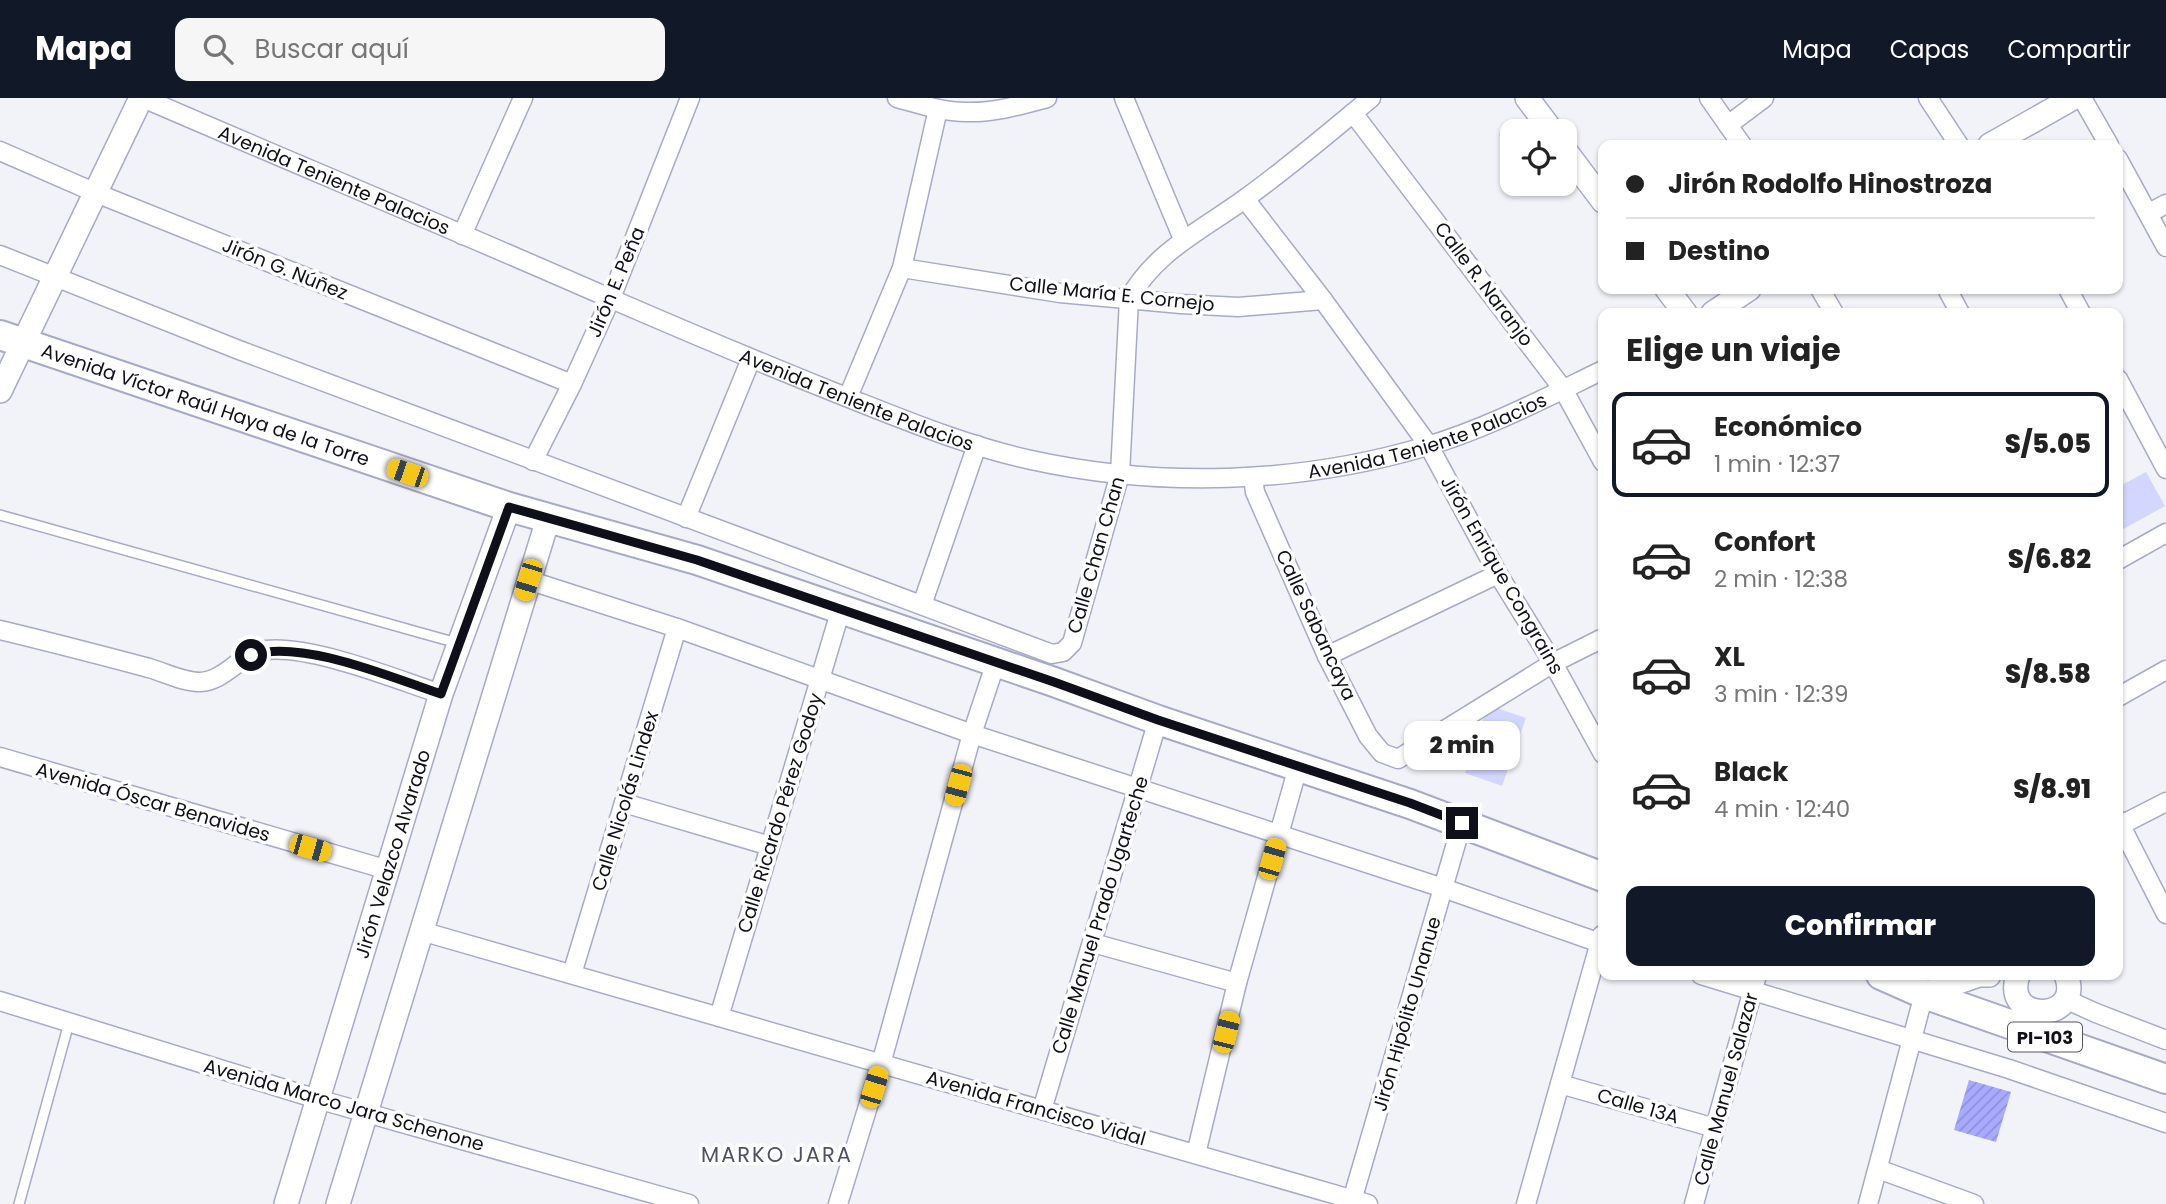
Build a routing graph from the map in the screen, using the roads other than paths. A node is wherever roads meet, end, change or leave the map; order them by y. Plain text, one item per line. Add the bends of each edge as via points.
1 (142, 98) edge
2 (522, 98) edge
3 (690, 98) edge
4 (897, 98) edge
5 (1047, 98) edge
6 (1124, 98) edge
7 (1371, 98) edge
8 (1527, 98) edge
9 (1709, 98) edge
10 (1764, 98) edge
11 (1928, 98) edge
12 (2069, 100) edge
13 (1012, 103) edge
14 (938, 109) junction
15 (1353, 113) junction
16 (1543, 119) edge
17 (1728, 125) junction
18 (1738, 140) edge
19 (1956, 140) edge
20 (1999, 140) edge
21 (2105, 140) edge
22 (0, 151) edge
23 (1577, 166) edge
24 (2123, 168) edge
25 (96, 193) junction
26 (1598, 194) edge
27 (1245, 199) junction
28 (2166, 204) edge
29 (2149, 213) junction
30 (462, 235) junction
31 (1183, 239) junction
32 (2166, 247) edge
33 (0, 255) edge
34 (902, 268) junction
35 (56, 276) junction
36 (1671, 294) edge
37 (1742, 294) edge
38 (611, 298) junction
39 (1129, 299) junction
40 (1324, 300) junction
41 (1683, 308) edge
42 (1720, 308) edge
43 (12, 340) edge
44 (751, 359) junction
45 (1598, 372) edge
46 (572, 384) junction
47 (2123, 388) edge
48 (1563, 389) junction
49 (0, 391) edge
50 (848, 397) junction
51 (977, 445) junction
52 (1429, 446) junction
53 (1598, 453) edge
54 (533, 461) junction
55 (2166, 469) edge
56 (1120, 474) junction
57 (1253, 477) junction
58 (509, 507) junction
59 (0, 515) edge
60 (686, 518) junction
61 (548, 519) junction
62 (2166, 533) edge
63 (2123, 557) edge
64 (1498, 574) junction
65 (528, 580) junction
66 (922, 605) junction
67 (841, 609) junction
68 (677, 628) junction
69 (0, 630) edge
70 (1598, 640) edge
71 (459, 644) junction
72 (1327, 656) junction
73 (996, 662) junction
74 (1553, 663) junction
75 (2166, 670) edge
76 (820, 680) junction
77 (441, 694) junction
78 (2123, 694) edge
79 (1158, 720) junction
80 (972, 734) junction
81 (1598, 745) edge
82 (0, 757) edge
83 (1298, 767) junction
84 (1138, 789) junction
85 (2166, 802) edge
86 (624, 803) junction
87 (2123, 821) edge
88 (1462, 823) junction
89 (2123, 831) edge
90 (1279, 834) junction
91 (770, 846) junction
92 (388, 870) junction
93 (1598, 875) edge
94 (1443, 888) junction
95 (2166, 914) edge
96 (421, 931) junction
97 (1598, 939) edge
98 (1093, 943) junction
99 (1598, 954) edge
100 (572, 974) junction
101 (1735, 980) edge
102 (1893, 980) edge
103 (1964, 980) edge
104 (2067, 980) edge
105 (1237, 983) junction
106 (1755, 983) edge
107 (2017, 984) edge
108 (1924, 993) junction
109 (0, 1001) edge
110 (2062, 1003) junction
111 (719, 1017) junction
112 (2005, 1022) junction
113 (69, 1023) junction
114 (2047, 1038) junction
115 (1912, 1039) junction
116 (2166, 1040) edge
117 (881, 1064) junction
118 (2166, 1079) edge
119 (1560, 1084) junction
120 (317, 1099) junction
121 (1042, 1110) junction
122 (366, 1113) junction
123 (2166, 1123) edge
124 (1715, 1128) junction
125 (1196, 1154) junction
126 (1878, 1170) junction
127 (1357, 1203) edge
128 (19, 1204) edge
129 (286, 1204) edge
130 (338, 1204) edge
131 (689, 1204) edge
132 (838, 1204) edge
133 (1526, 1204) edge
134 (1694, 1204) edge
135 (1868, 1204) edge
136 (1974, 1204) edge

1 - 25 street
1 - 30 street, Avenida Teniente Palacios
2 - 30 street
3 - 38 street, Jirón E. Peña
4 - 14 street
5 - 13 street
6 - 31 street
7 - 15 street
8 - 16 street
9 - 17 street
10 - 17 street
11 - 19 street
12 - 20 street
12 - 21 street
13 - 14 street via 967,112
14 - 34 street
15 - 27 street
15 - 48 street, Calle R. Naranjo
17 - 18 street
22 - 25 street, Jirón G. Núñez
23 - 26 street
24 - 29 street
25 - 35 street
25 - 46 street, Jirón G. Núñez
27 - 31 street
27 - 40 street, Jirón Enrique Congrains
28 - 29 street
29 - 32 street
30 - 38 street, Avenida Teniente Palacios
31 - 39 street via 1140,279
33 - 35 street
34 - 39 street, Calle María E. Cornejo
34 - 50 street
35 - 43 street
35 - 54 street
36 - 41 street
37 - 42 street
38 - 44 street, Avenida Teniente Palacios
38 - 46 street, Jirón E. Peña
39 - 40 street, Calle María E. Cornejo via 1238,307
39 - 56 street, Calle Chan Chan
40 - 52 street, Jirón Enrique Congrains
43 - 49 street
43 - 58 main road, Avenida Víctor Raúl Haya de la Torre
44 - 50 street, Avenida Teniente Palacios
44 - 60 street
45 - 48 street, Avenida Teniente Palacios
46 - 54 street, Jirón E. Peña
47 - 55 street
48 - 52 street, Avenida Teniente Palacios
48 - 53 street, Calle R. Naranjo
50 - 51 street, Avenida Teniente Palacios
51 - 56 street, Avenida Teniente Palacios via 1030,460
51 - 66 street
52 - 57 street, Avenida Teniente Palacios via 1323,469
52 - 64 street, Jirón Enrique Congrains
54 - 60 street
56 - 57 street, Avenida Teniente Palacios
56 - 66 street, Calle Chan Chan via 1072,643 1063,652 1052,654
57 - 72 street, Calle Sabancaya via 1255,492
58 - 61 main road, Avenida Víctor Raúl Haya de la Torre
58 - 71 street, Jirón Velazco Alvarado
59 - 71 lane
60 - 66 street
61 - 65 street
61 - 67 main road, Avenida Víctor Raúl Haya de la Torre via 688,557
62 - 63 street
64 - 72 street
64 - 74 street, Jirón Enrique Congrains
65 - 68 street
65 - 96 street
67 - 73 main road, Avenida Víctor Raúl Haya de la Torre
67 - 76 street, Calle Ricardo Pérez Godoy
68 - 76 street
68 - 86 street, Calle Nicolás Lindex
69 - 77 street via 191,681 217,679 265,650 308,653
70 - 74 street
71 - 77 street, Jirón Velazco Alvarado
72 - 74 street, Calle Sabancaya via 1368,737 1382,753 1398,759
73 - 79 main road, Avenida Víctor Raúl Haya de la Torre
73 - 80 street
74 - 81 street, Jirón Enrique Congrains
75 - 78 street
76 - 80 street
76 - 91 street, Calle Ricardo Pérez Godoy
77 - 92 street, Jirón Velazco Alvarado
79 - 83 main road, Avenida Víctor Raúl Haya de la Torre
79 - 84 street, Calle Manuel Prado Ugarteche
80 - 84 street
80 - 117 street
82 - 92 street, Avenida Óscar Benavides
83 - 88 main road, Avenida Víctor Raúl Haya de la Torre
83 - 90 street
84 - 90 street
84 - 98 street, Calle Manuel Prado Ugarteche
85 - 87 street
86 - 91 street
86 - 100 street, Calle Nicolás Lindex
88 - 93 main road, Avenida Víctor Raúl Haya de la Torre
88 - 94 street, Jirón Hipólito Unanue
89 - 95 street
90 - 94 street
90 - 105 street
91 - 111 street, Calle Ricardo Pérez Godoy
92 - 120 street, Jirón Velazco Alvarado
94 - 97 street
94 - 127 street, Jirón Hipólito Unanue
96 - 100 street, Avenida Francisco Vidal
96 - 122 street
98 - 105 street
98 - 121 street, Calle Manuel Prado Ugarteche
99 - 119 street
100 - 111 street, Avenida Francisco Vidal
101 - 106 street
102 - 108 main road, PI-103
103 - 108 street
104 - 110 street
105 - 125 street
106 - 115 street
106 - 124 street, Calle Manuel Salazar
107 - 110 street via 2021,1002 2029,1009 2049,1012
107 - 112 street
108 - 112 main road, PI-103
108 - 115 street
109 - 113 street, Avenida Marco Jara Schenone
110 - 114 street
110 - 116 street
111 - 117 street, Avenida Francisco Vidal
112 - 114 main road, PI-103
113 - 120 street, Avenida Marco Jara Schenone
113 - 128 lane
114 - 118 main road, PI-103
115 - 123 street
115 - 126 street
117 - 121 street, Avenida Francisco Vidal
117 - 132 street
119 - 124 street, Calle 13A
119 - 133 street
120 - 122 street, Avenida Marco Jara Schenone
120 - 129 street, Jirón Velazco Alvarado
121 - 125 street, Avenida Francisco Vidal
122 - 130 street
122 - 131 street, Avenida Marco Jara Schenone
124 - 134 street, Calle Manuel Salazar
125 - 127 street, Avenida Francisco Vidal
126 - 135 street
126 - 136 street

